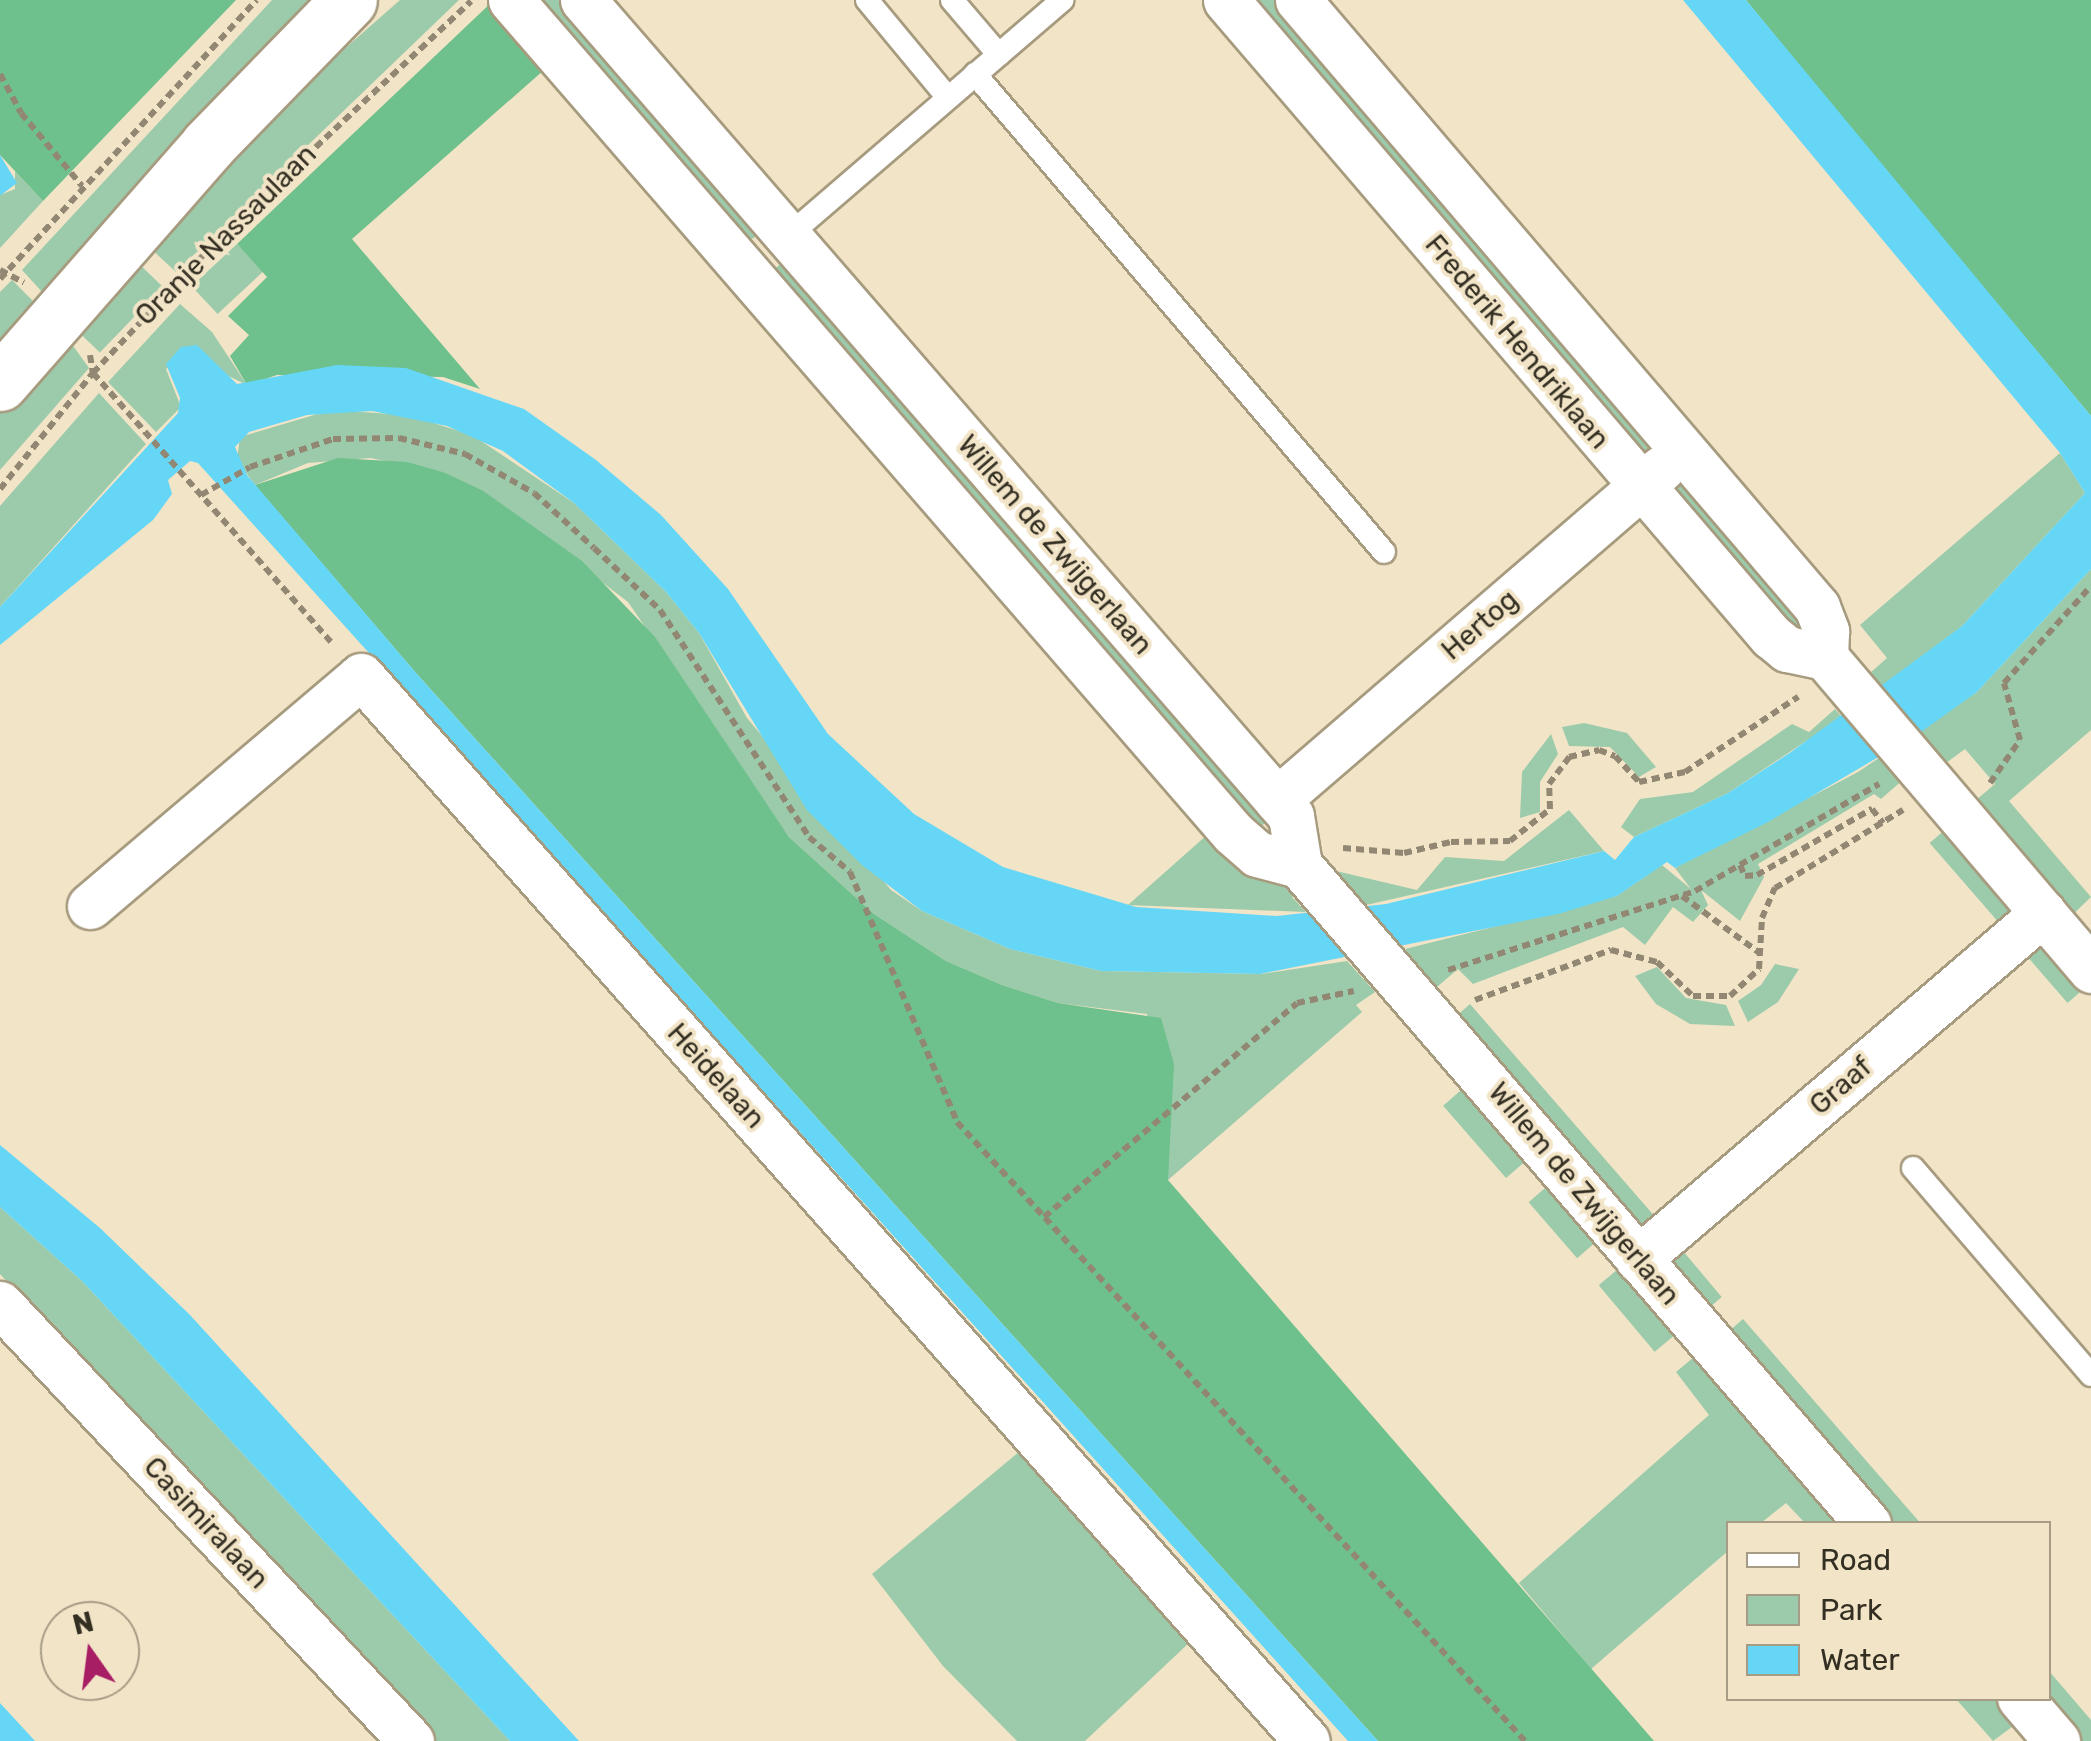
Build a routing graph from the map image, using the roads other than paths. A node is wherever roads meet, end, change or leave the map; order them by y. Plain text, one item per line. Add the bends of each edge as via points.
1 (511, 0) edge
2 (583, 0) edge
3 (867, 0) edge
4 (952, 0) edge
5 (1062, 0) edge
6 (1226, 0) edge
7 (1298, 0) edge
8 (347, 8) edge
9 (999, 54) junction
10 (975, 74) junction
11 (948, 98) junction
12 (788, 236) junction
13 (748, 272) junction
14 (0, 382) edge
15 (1683, 449) junction
16 (1641, 486) junction
17 (1384, 552) dead end
18 (1838, 673) junction
19 (1283, 795) junction
20 (1309, 876) junction
21 (90, 906) dead end
22 (2043, 913) junction
23 (2091, 970) edge
24 (1913, 1168) dead end
25 (1638, 1259) junction
26 (0, 1304) edge
27 (2091, 1375) edge
28 (1865, 1521) edge
29 (2023, 1701) edge
30 (412, 1741) edge
31 (1307, 1741) edge
32 (2057, 1741) edge

1 - 13 street, Willem de Zwijgerlaan
2 - 12 street, Willem de Zwijgerlaan
3 - 11 lane
4 - 9 lane
5 - 9 lane
6 - 16 street, Frederik Hendriklaan
7 - 15 street, Frederik Hendriklaan
8 - 14 street via 208,145
9 - 10 lane
10 - 11 lane
10 - 17 lane
11 - 12 lane
12 - 13 street
12 - 19 street, Willem de Zwijgerlaan
13 - 20 street, Willem de Zwijgerlaan via 1233,833 1257,854
15 - 16 street, Hertog
15 - 18 street, Frederik Hendriklaan via 1817,607
16 - 18 street, Frederik Hendriklaan via 1771,636
16 - 19 street, Hertog
18 - 22 street via 1903,793 1957,813
19 - 20 street, Willem de Zwijgerlaan
20 - 25 street, Willem de Zwijgerlaan via 1446,996
21 - 31 street, Heidelaan via 361,676
22 - 23 street
22 - 25 street, Graaf
24 - 27 lane
25 - 28 street, Willem de Zwijgerlaan
26 - 30 street, Casimiralaan
29 - 32 street

